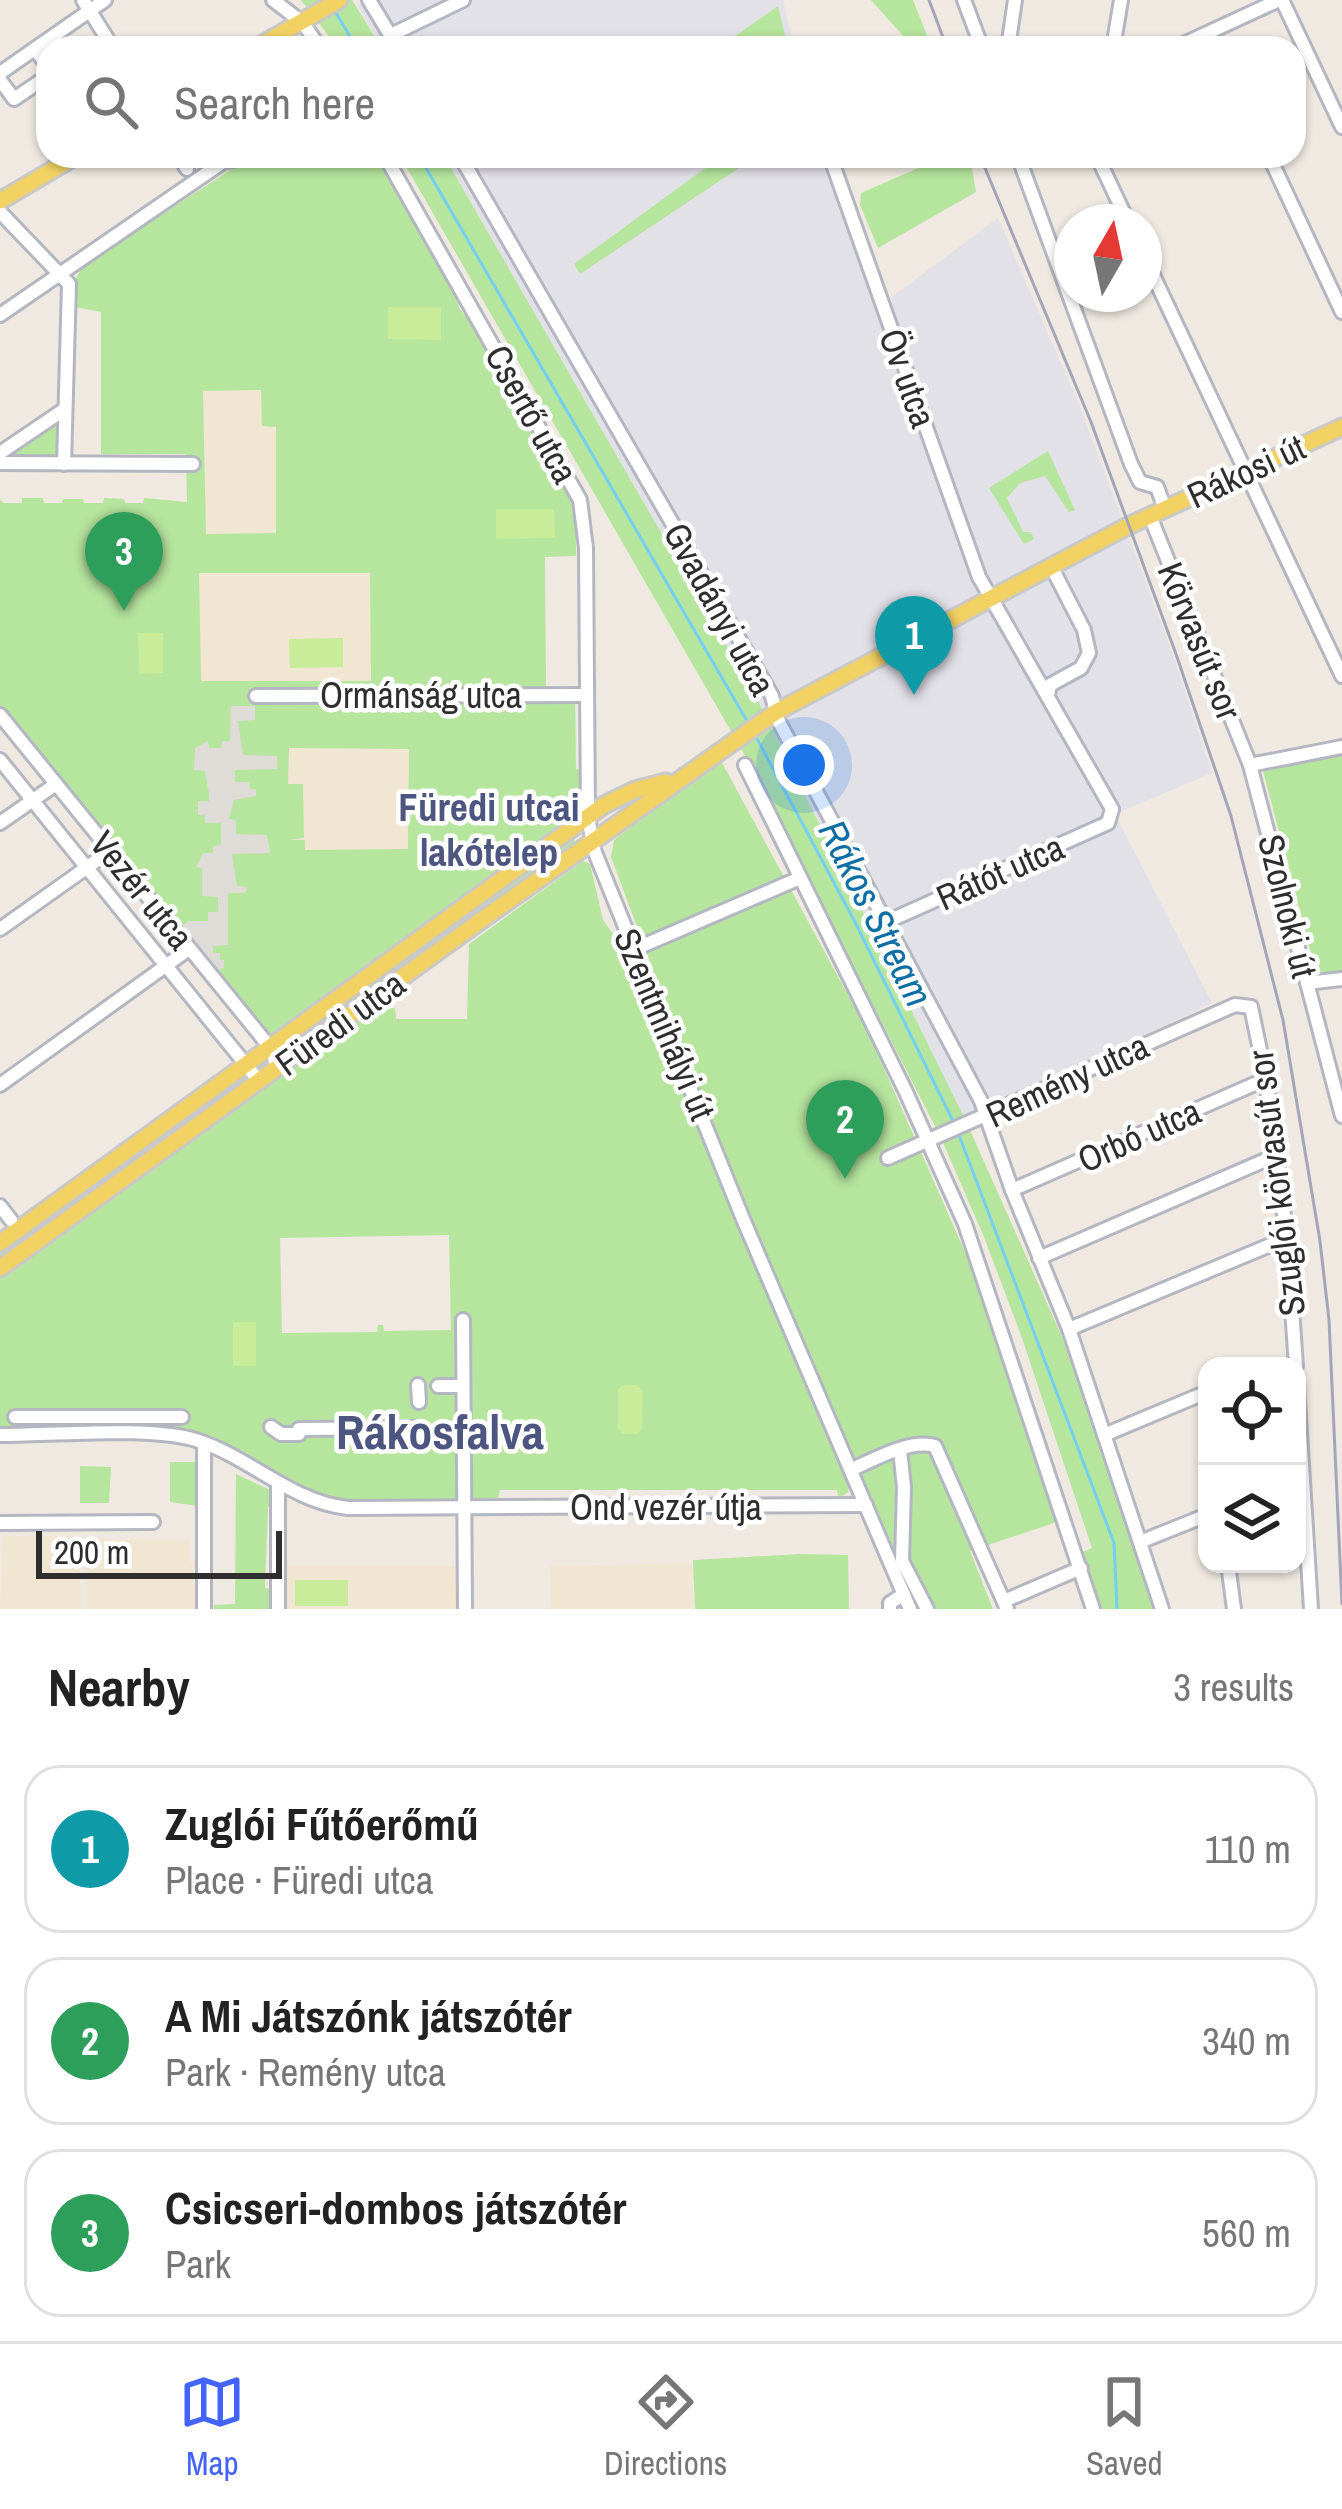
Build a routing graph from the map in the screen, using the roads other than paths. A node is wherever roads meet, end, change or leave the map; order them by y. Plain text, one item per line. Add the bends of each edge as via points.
1 (106, 0) edge
2 (272, 0) edge
3 (338, 0) edge
4 (369, 0) edge
5 (463, 0) edge
6 (964, 0) edge
7 (1016, 0) edge
8 (1120, 0) edge
9 (1280, 0) edge
10 (87, 5) edge
11 (1250, 6) edge
12 (302, 23) junction
13 (1210, 31) junction
14 (50, 36) edge
15 (106, 36) edge
16 (277, 36) joint
17 (311, 36) edge
18 (391, 36) edge
19 (403, 36) edge
20 (978, 36) edge
21 (1010, 36) edge
22 (1115, 36) edge
23 (1200, 36) edge
24 (1212, 36) edge
25 (1297, 36) edge
26 (35, 49) edge
27 (1306, 54) edge
28 (0, 77) edge
29 (36, 82) edge
30 (1342, 128) edge
31 (56, 168) edge
32 (214, 168) edge
33 (388, 168) edge
34 (467, 168) edge
35 (834, 168) edge
36 (1022, 168) edge
37 (1103, 168) edge
38 (1275, 168) edge
39 (0, 201) edge
40 (1120, 204) edge
41 (0, 212) edge
42 (57, 276) junction
43 (1162, 294) edge
44 (1342, 312) edge
45 (0, 315) edge
46 (65, 409) junction
47 (1342, 427) edge
48 (0, 453) edge
49 (0, 464) edge
50 (64, 464) junction
51 (193, 464) dead end
52 (1245, 472) junction
53 (1157, 512) junction
54 (1051, 566) junction
55 (990, 598) junction
56 (1342, 676) edge
57 (586, 695) junction
58 (256, 696) dead end
59 (1047, 697) junction
60 (776, 712) junction
61 (0, 715) edge
62 (1342, 747) edge
63 (0, 760) edge
64 (745, 765) dead end
65 (1250, 765) junction
66 (680, 778) junction
67 (56, 784) junction
68 (587, 790) junction
69 (614, 799) junction
70 (33, 800) junction
71 (587, 817) junction
72 (1112, 817) joint
73 (0, 823) edge
74 (592, 841) junction
75 (110, 851) junction
76 (87, 868) junction
77 (800, 878) junction
78 (884, 923) junction
79 (0, 929) edge
80 (189, 949) junction
81 (635, 949) junction
82 (166, 966) junction
83 (1342, 979) edge
84 (1307, 983) junction
85 (1246, 1005) joint
86 (269, 1047) junction
87 (245, 1065) junction
88 (276, 1068) junction
89 (1266, 1079) junction
90 (260, 1081) junction
91 (0, 1085) edge
92 (1342, 1116) edge
93 (986, 1118) junction
94 (928, 1143) junction
95 (1276, 1155) junction
96 (888, 1158) dead end
97 (1012, 1190) junction
98 (0, 1206) edge
99 (11, 1220) dead end
100 (1287, 1238) junction
101 (0, 1243) edge
102 (1040, 1258) junction
103 (0, 1268) edge
104 (463, 1319) dead end
105 (1069, 1329) junction
106 (1295, 1357) edge
107 (418, 1385) dead end
108 (438, 1386) dead end
109 (464, 1386) junction
110 (1198, 1396) edge
111 (418, 1415) junction
112 (15, 1417) dead end
113 (182, 1417) dead end
114 (271, 1427) dead end
115 (0, 1435) edge
116 (1104, 1435) junction
117 (464, 1442) junction
118 (204, 1443) junction
119 (900, 1450) junction
120 (854, 1474) junction
121 (278, 1483) junction
122 (866, 1504) junction
123 (841, 1506) junction
124 (465, 1509) junction
125 (1198, 1519) edge
126 (153, 1522) dead end
127 (0, 1523) edge
128 (1140, 1542) junction
129 (1306, 1550) edge
130 (1081, 1568) junction
131 (1229, 1573) edge
132 (904, 1594) junction
133 (1006, 1605) edge
134 (204, 1609) edge
135 (278, 1609) edge
136 (465, 1609) edge
137 (890, 1609) edge
138 (910, 1609) edge
139 (927, 1609) edge
140 (1094, 1609) edge
141 (1162, 1609) edge
142 (1234, 1609) edge
143 (1311, 1609) edge

1 - 10 street
2 - 12 street
2 - 16 street
3 - 12 main road
4 - 18 street
5 - 19 street
6 - 20 street
7 - 21 street
8 - 22 street
9 - 11 street
9 - 25 street
10 - 14 street
10 - 15 street
11 - 13 street
12 - 16 main road
12 - 17 street
13 - 23 street
13 - 24 street
26 - 28 street
27 - 30 street
28 - 29 street via 14,99
31 - 39 main road
32 - 42 street
33 - 57 street, Csertő utca via 580,500
34 - 60 street, Gvadányi utca
35 - 55 street, Öv utca
36 - 53 street, Körvasút sor via 1131,464 1140,482 1156,487
37 - 40 street
38 - 44 street
41 - 42 street
42 - 45 street
42 - 46 street via 69,284
43 - 52 street
46 - 48 street
46 - 50 street
47 - 52 main road, Rákosi út
49 - 50 street
50 - 51 street
52 - 53 main road, Rákosi út
52 - 56 street
53 - 54 main road, Füredi utca
53 - 65 street, Körvasút sor
54 - 55 main road, Füredi utca
54 - 59 street via 1089,652
55 - 59 street, Öv utca
55 - 60 main road, Füredi utca
57 - 58 street, Ormánság utca
57 - 68 street, Csertő utca
59 - 72 street, Öv utca
60 - 66 main road, Füredi utca
60 - 78 street, Gvadányi utca
61 - 67 street, Vezér utca
62 - 65 street
63 - 70 street, Vezér utca
64 - 77 street
65 - 84 street, Szolnoki út
66 - 69 main road, Füredi utca
66 - 74 main road, Füredi utca
67 - 70 street
67 - 75 street, Vezér utca
68 - 69 street
68 - 71 street, Csertő utca
69 - 71 main road, Füredi utca
70 - 73 street
70 - 76 street, Vezér utca
71 - 74 street, Csertő utca
71 - 86 main road, Füredi utca
72 - 78 street, Rátót utca
74 - 81 street, Szentmihályi út
74 - 88 main road, Füredi utca
75 - 76 street
75 - 80 street, Vezér utca
76 - 79 street
76 - 82 street, Vezér utca
77 - 81 street
77 - 94 street
78 - 93 street, Gvadányi utca
80 - 82 street
80 - 86 street, Vezér utca
81 - 120 street, Szentmihályi út via 761,1258 820,1374 828,1417
82 - 87 street, Vezér utca
82 - 91 street
83 - 84 street
84 - 92 street, Szolnoki út
85 - 89 street, Szuglói körvasút sor via 1255,1012
85 - 93 street, Remény utca via 1118,1054
86 - 87 main road, Füredi utca
86 - 88 street, Vezér utca
87 - 90 street, Vezér utca
87 - 101 main road, Füredi utca
88 - 90 main road, Füredi utca
89 - 95 street, Szuglói körvasút sor
89 - 97 street, Orbó utca
90 - 103 main road, Füredi utca
93 - 94 street, Remény utca
93 - 97 street, Gvadányi utca
94 - 96 street, Remény utca
94 - 130 street via 964,1224
95 - 100 street, Szuglói körvasút sor
95 - 102 street
97 - 102 street, Gvadányi utca
98 - 99 street
100 - 105 street
100 - 106 street, Szuglói körvasút sor
102 - 105 street, Gvadányi utca
104 - 109 street
105 - 116 street, Gvadányi utca
107 - 111 street
108 - 109 street
109 - 117 street
110 - 116 street
111 - 114 street via 299,1434
111 - 117 street via 417,1442
112 - 113 street
115 - 118 street, Ond vezér útja via 167,1435
116 - 128 street, Gvadányi utca
117 - 124 street
118 - 121 street, Ond vezér útja
118 - 134 street
119 - 120 street
119 - 133 street via 935,1446
119 - 139 street via 902,1561
120 - 122 street, Szentmihályi út
120 - 123 street
121 - 124 street, Ond vezér útja via 338,1507
121 - 135 street
122 - 123 street, Ond vezér útja
122 - 132 street, Szentmihályi út
123 - 124 street, Ond vezér útja
124 - 136 street
125 - 128 street
126 - 127 street
128 - 141 street, Gvadányi utca
129 - 143 street
130 - 133 street
130 - 140 street
131 - 142 street
132 - 137 street
132 - 138 street, Szentmihályi út

